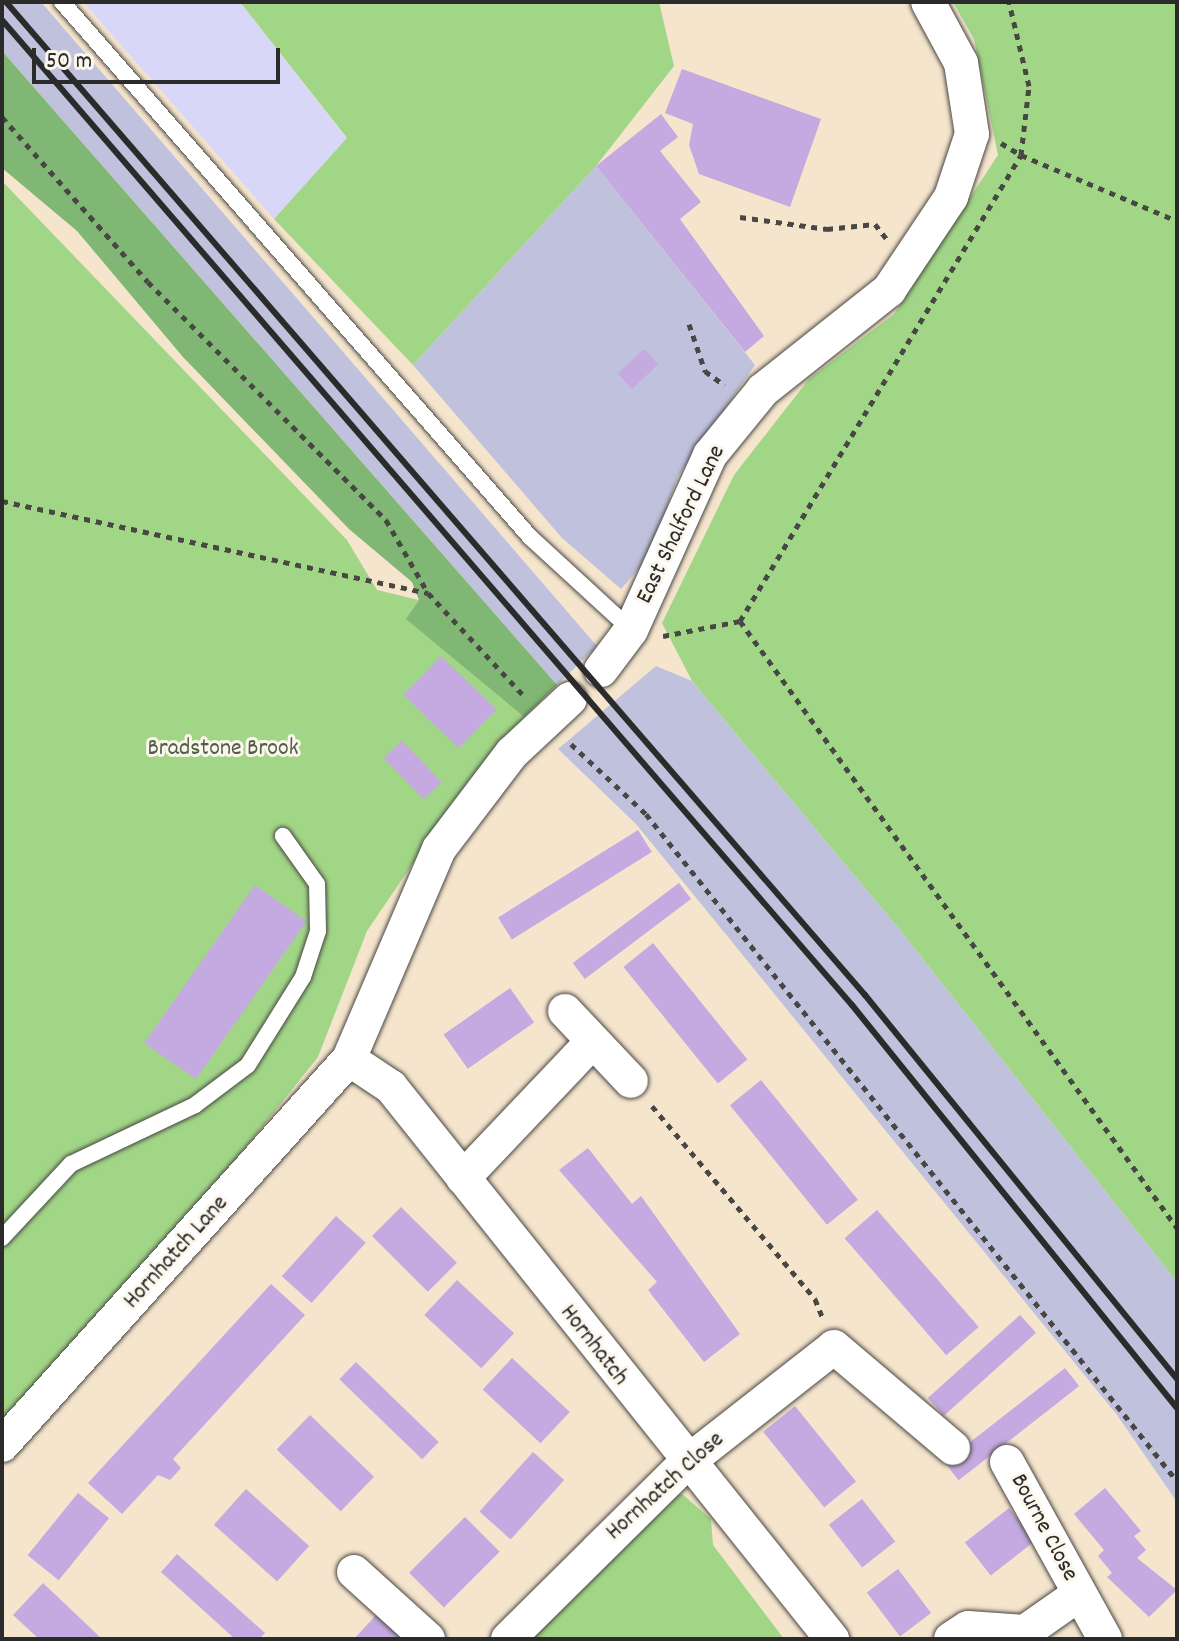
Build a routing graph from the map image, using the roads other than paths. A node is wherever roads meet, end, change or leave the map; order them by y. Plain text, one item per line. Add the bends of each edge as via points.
1 (62, 2) edge
2 (928, 2) edge
3 (631, 630) junction
4 (601, 670) joint
5 (558, 710) joint
6 (283, 836) dead end
7 (565, 1011) dead end
8 (592, 1042) junction
9 (349, 1059) junction
10 (631, 1081) road end
11 (463, 1178) junction
12 (2, 1238) edge
13 (2, 1445) edge
14 (953, 1448) dead end
15 (1007, 1462) dead end
16 (685, 1464) junction
17 (354, 1572) dead end
18 (1079, 1594) junction
19 (428, 1639) edge
20 (508, 1639) edge
21 (832, 1639) edge
22 (951, 1639) edge
23 (1105, 1639) edge

1 - 3 lane via 540,547
2 - 3 street, East Shalford Lane via 961,63 972,134 951,197 889,290 751,405 710,455
3 - 4 street, East Shalford Lane
4 - 5 lane, East Shalford Lane
5 - 9 street, East Shalford Lane via 512,753 439,849
6 - 12 lane via 317,884 318,931 303,977 248,1065 195,1105 71,1164
7 - 8 street
8 - 10 street
8 - 11 street
9 - 11 street, Hornhatch via 391,1087
9 - 13 street, Hornhatch Lane
11 - 16 street, Hornhatch
14 - 16 street, Hornhatch Close via 834,1347
15 - 18 street, Bourne Close
16 - 20 street, Hornhatch Close
16 - 21 street, Hornhatch
17 - 19 street
18 - 22 street, Bourne Close via 1025,1632 968,1628
18 - 23 street, Bourne Close

